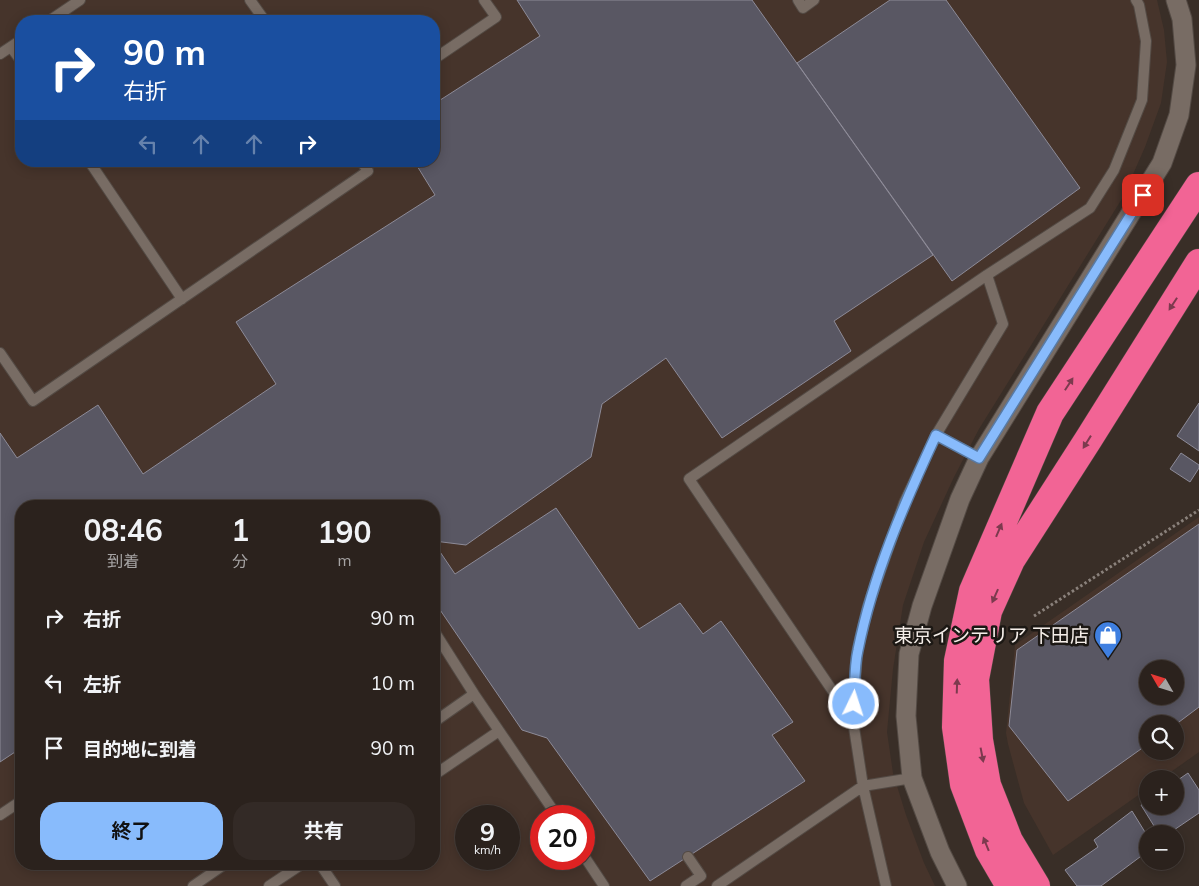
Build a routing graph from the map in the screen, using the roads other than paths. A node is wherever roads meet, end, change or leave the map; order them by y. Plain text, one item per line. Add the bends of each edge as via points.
1 (80, 0) edge
2 (250, 0) edge
3 (484, 0) edge
4 (798, 0) edge
5 (814, 0) edge
6 (1136, 0) edge
7 (1176, 0) edge
8 (58, 15) edge
9 (261, 15) edge
10 (15, 44) edge
11 (11, 46) junction
12 (15, 52) edge
13 (0, 54) edge
14 (440, 55) edge
15 (93, 167) edge
16 (365, 167) edge
17 (1199, 186) edge
18 (1199, 263) edge
19 (987, 275) junction
20 (182, 299) junction
21 (0, 353) edge
22 (936, 435) junction
23 (979, 458) junction
24 (440, 640) edge
25 (474, 694) junction
26 (440, 718) edge
27 (853, 721) junction
28 (499, 731) junction
29 (440, 771) edge
30 (912, 778) junction
31 (863, 786) junction
32 (15, 805) edge
33 (549, 805) edge
34 (0, 815) edge
35 (688, 857) dead end
36 (217, 870) edge
37 (293, 870) edge
38 (324, 870) edge
39 (593, 870) edge
40 (199, 884) edge
41 (268, 886) edge
42 (335, 886) edge
43 (604, 886) edge
44 (686, 886) edge
45 (717, 886) edge
46 (886, 886) edge
47 (957, 886) edge
48 (1010, 886) edge
49 (1036, 886) edge

1 - 8 lane
2 - 9 lane
3 - 14 lane via 496,17
4 - 5 lane via 803,8
6 - 19 lane via 1146,41 1142,100 1114,170 1090,208
7 - 23 street via 1182,19 1186,64 1179,114 1162,164
10 - 11 lane
11 - 12 lane
11 - 13 lane
15 - 20 lane
16 - 20 lane via 368,171
48 -> 17 highway via 989,850 964,784 956,727 958,661 973,591 1050,413
18 -> 49 highway via 1011,560 988,611 975,679 979,740 987,785 1009,841
19 - 22 lane via 1003,324
19 - 27 lane via 688,479
20 - 21 lane via 33,401
22 - 23 lane
22 - 27 lane via 904,504 868,606 857,652
23 - 30 street via 960,499 922,606 909,654 906,716
24 - 25 lane
25 - 26 lane
25 - 28 lane
27 - 31 lane
28 - 29 lane
28 - 33 lane
30 - 31 lane
30 - 47 street via 940,852
31 - 45 lane
31 - 46 lane
32 - 34 lane
35 - 44 lane via 701,876
36 - 40 lane
37 - 41 lane
38 - 42 lane
39 - 43 lane

